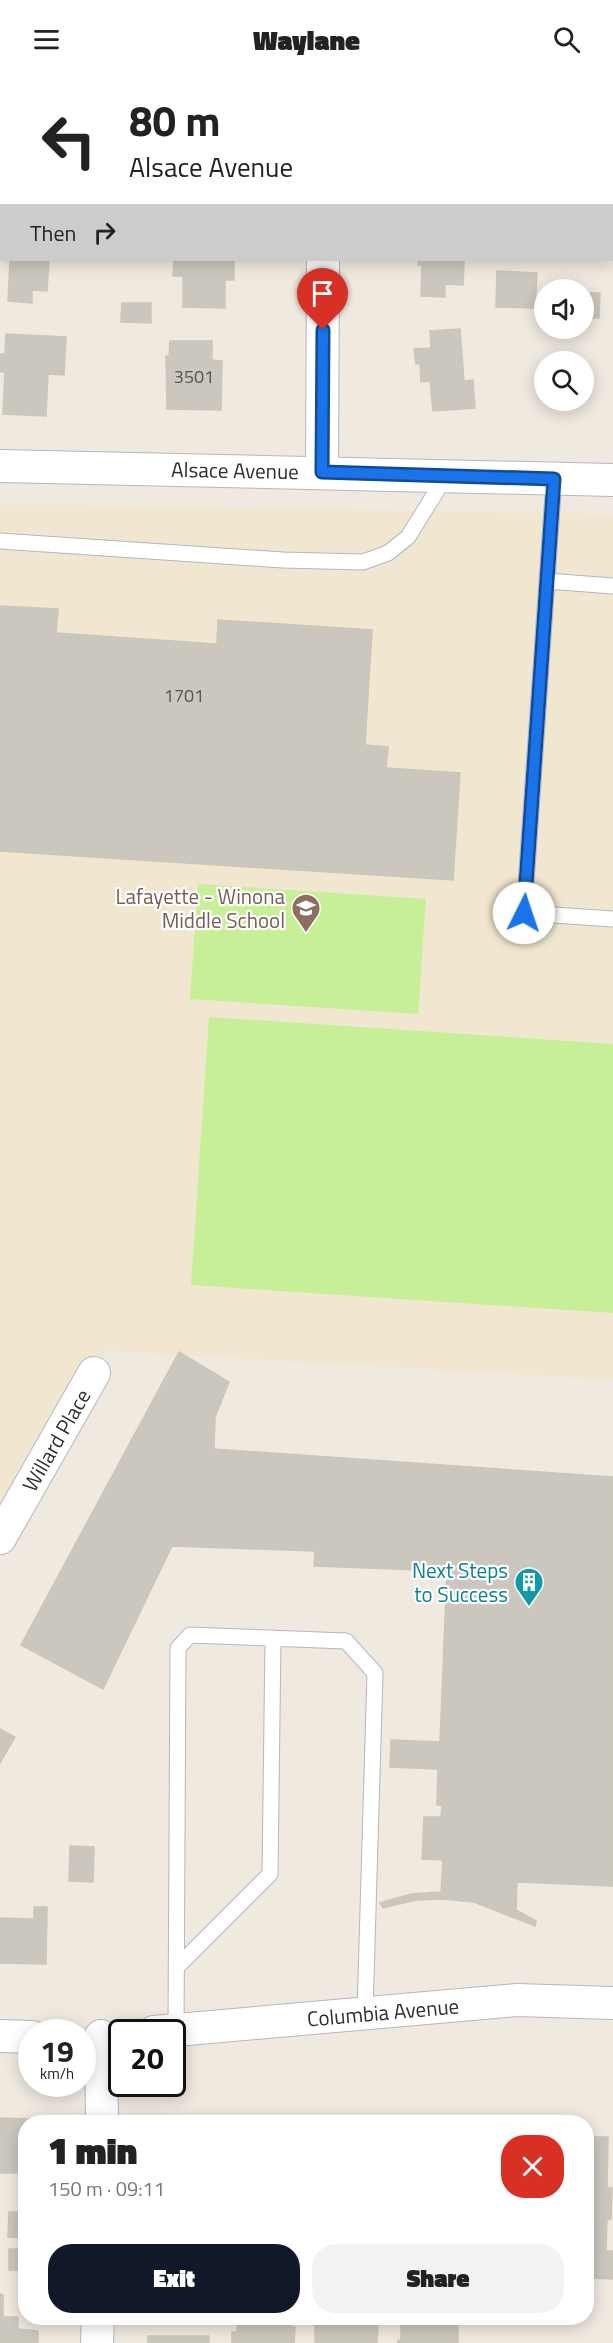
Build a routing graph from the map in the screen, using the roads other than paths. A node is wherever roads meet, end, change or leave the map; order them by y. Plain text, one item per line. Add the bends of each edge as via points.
1 (323, 261) edge
2 (0, 466) edge
3 (322, 472) junction
4 (446, 476) junction
5 (554, 479) junction
6 (613, 480) edge
7 (0, 541) edge
8 (547, 581) junction
9 (613, 585) edge
10 (613, 919) edge
11 (94, 1373) dead end
12 (0, 1538) edge
13 (273, 1638) junction
14 (176, 1968) junction
15 (613, 2003) edge
16 (365, 2012) junction
17 (167, 2019) edge
18 (186, 2030) edge
19 (0, 2036) edge
20 (102, 2036) edge
21 (18, 2037) edge
22 (102, 2115) edge
23 (98, 2325) edge
24 (97, 2343) edge

1 - 3 street
2 - 3 street, Alsace Avenue
3 - 4 street, Alsace Avenue
4 - 5 street, Alsace Avenue
4 - 7 lane via 408,537 388,554 363,562
5 - 6 street, Alsace Avenue
5 - 8 lane
8 - 9 lane
8 - 10 lane via 524,913
11 - 12 street, Willard Place
13 - 14 lane via 270,1875
13 - 14 lane via 190,1635 178,1648
13 - 16 lane via 346,1641 375,1673
14 - 17 lane
15 - 16 street, Columbia Avenue via 517,2000
16 - 18 street, Columbia Avenue
19 - 21 street
20 - 22 street
23 - 24 street

